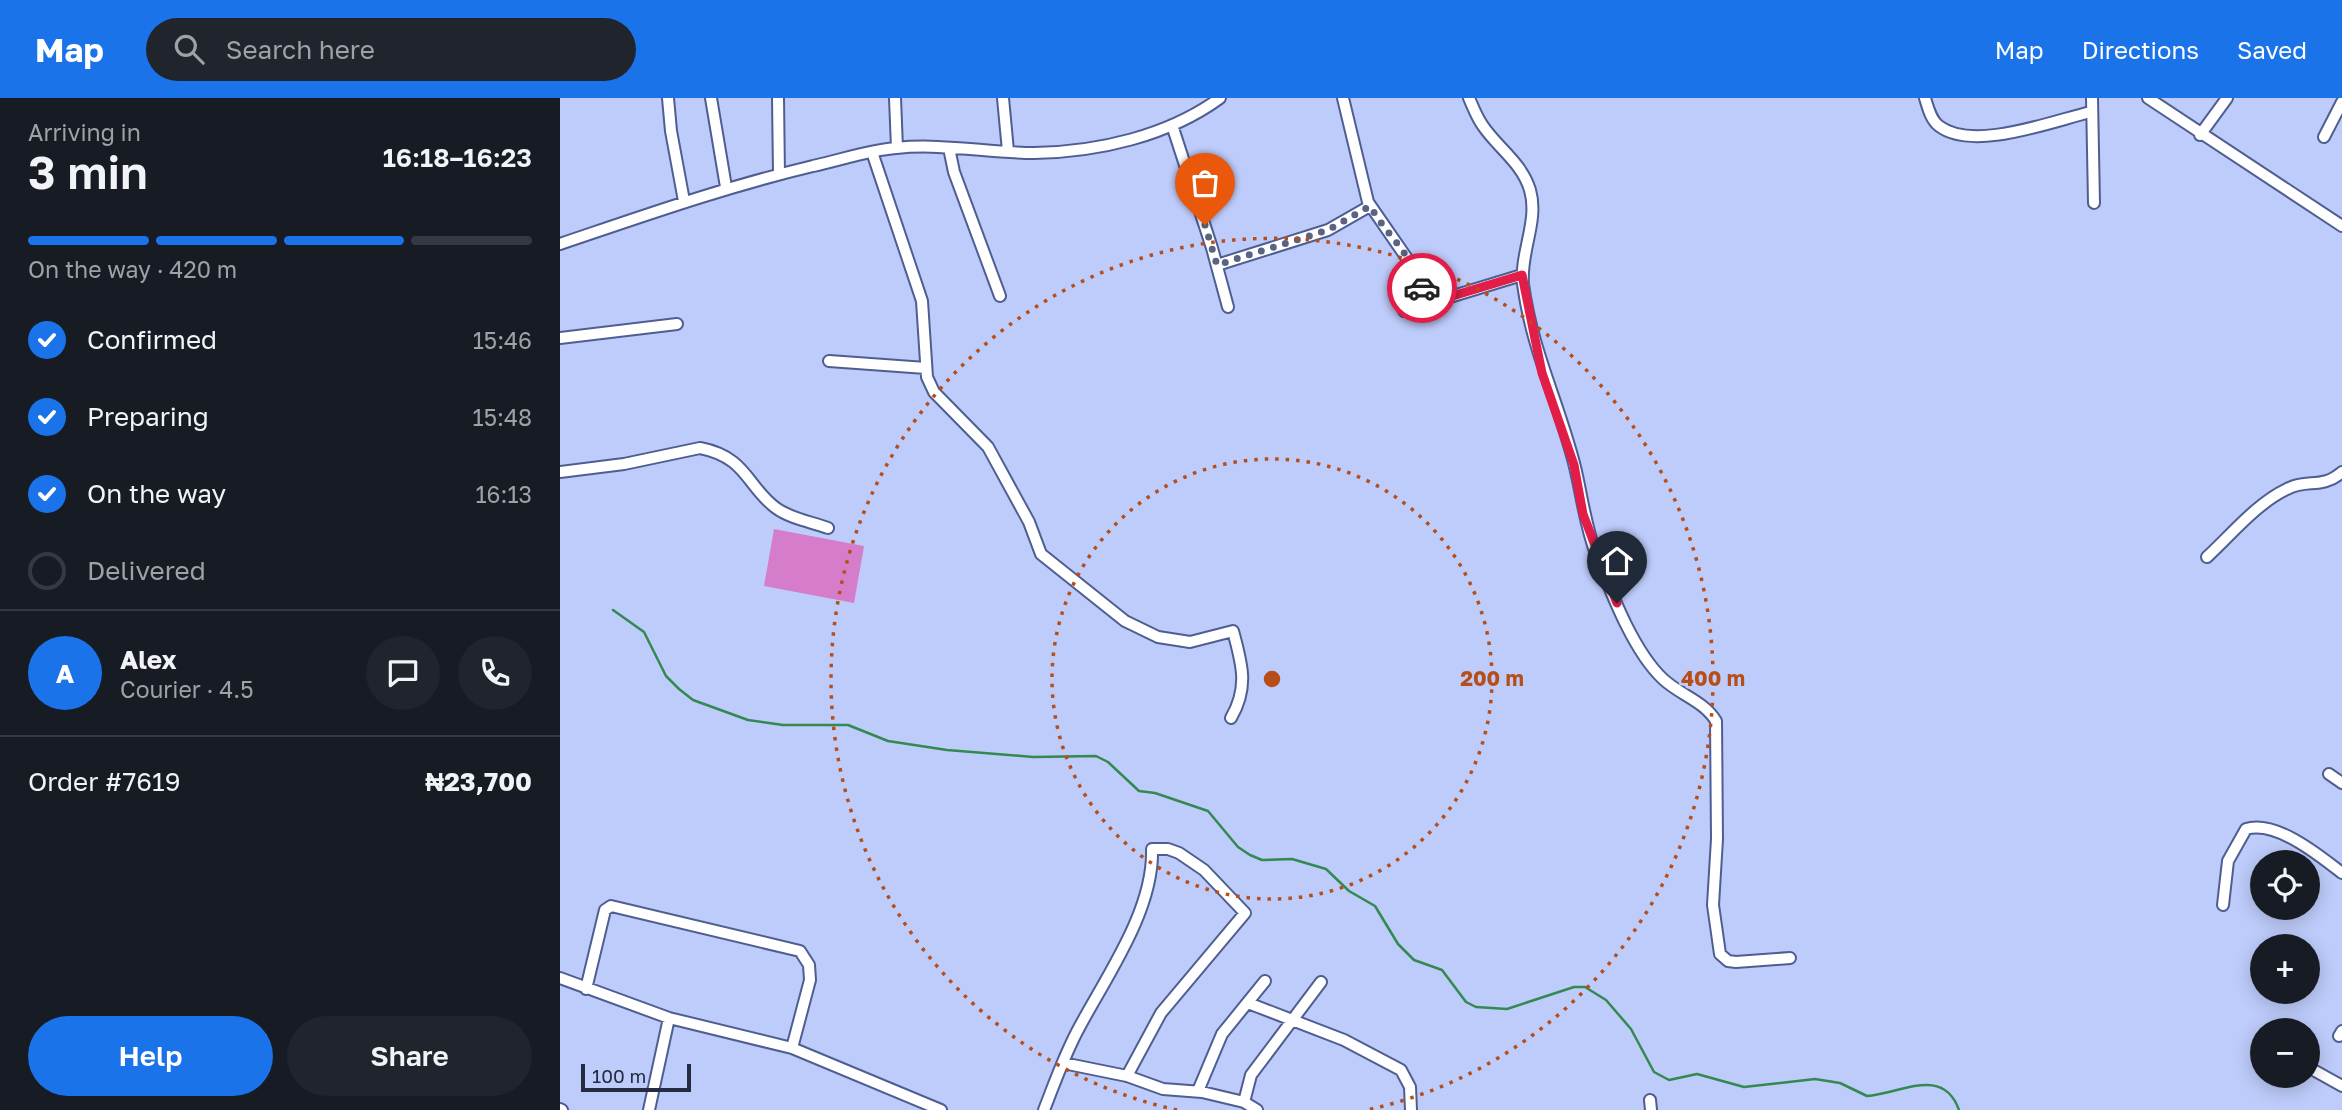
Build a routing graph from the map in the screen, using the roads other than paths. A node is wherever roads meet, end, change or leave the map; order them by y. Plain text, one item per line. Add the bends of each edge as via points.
1 (668, 98) edge
2 (711, 98) edge
3 (778, 98) edge
4 (895, 98) edge
5 (1003, 98) edge
6 (1343, 98) edge
7 (1469, 98) edge
8 (1925, 98) edge
9 (2091, 98) edge
10 (2148, 98) edge
11 (2227, 98) edge
12 (1214, 100) edge
13 (2342, 102) edge
14 (2091, 112) junction
15 (1172, 125) junction
16 (2200, 135) junction
17 (2324, 137) dead end
18 (897, 148) junction
19 (949, 148) junction
20 (1008, 151) junction
21 (872, 152) junction
22 (779, 174) junction
23 (726, 187) junction
24 (684, 201) junction
25 (2094, 203) dead end
26 (1370, 206) junction
27 (2342, 226) edge
28 (560, 244) edge
29 (1217, 265) junction
30 (1522, 275) junction
31 (1000, 296) dead end
32 (1426, 304) junction
33 (1228, 307) dead end
34 (1404, 311) dead end
35 (677, 324) dead end
36 (560, 338) edge
37 (830, 361) dead end
38 (926, 368) junction
39 (560, 472) edge
40 (2342, 472) edge
41 (828, 528) dead end
42 (2207, 557) dead end
43 (1231, 718) dead end
44 (2329, 774) dead end
45 (2342, 783) edge
46 (2342, 873) edge
47 (2224, 905) dead end
48 (1790, 958) dead end
49 (560, 978) edge
50 (1265, 981) dead end
51 (1321, 982) dead end
52 (586, 989) junction
53 (1248, 1003) junction
54 (669, 1018) junction
55 (1293, 1021) junction
56 (792, 1048) junction
57 (1063, 1063) junction
58 (2320, 1074) edge
59 (1127, 1076) junction
60 (2342, 1086) edge
61 (1198, 1091) junction
62 (1244, 1102) junction
63 (923, 1107) edge
64 (649, 1110) edge
65 (941, 1110) edge
66 (1044, 1110) edge
67 (1256, 1110) edge
68 (1411, 1110) edge

1 - 24 street
2 - 23 street
3 - 22 street
4 - 18 street
5 - 20 street
6 - 26 street
7 - 30 street via 1483,126 1510,155 1530,188 1532,219
8 - 14 street via 1937,125 1976,138
9 - 14 street
10 - 16 street
11 - 16 street
12 - 15 street
13 - 17 street
14 - 25 street
15 - 20 street via 1092,148
15 - 29 street
16 - 27 street
18 - 19 street
18 - 21 street
19 - 20 street
19 - 31 street
21 - 22 street
21 - 38 street via 922,301
22 - 23 street
23 - 24 street
24 - 28 street
26 - 29 street via 1328,230
26 - 32 street via 1417,273
29 - 33 street
30 - 32 street
30 - 48 street via 1542,373 1574,465 1583,514 1617,603 1648,662 1664,680 1709,709 1716,722 1713,905 1720,954 1737,962
32 - 34 street
35 - 36 street
37 - 38 street
38 - 43 street via 934,392 988,447 1041,554 1061,573 1125,621 1158,637 1190,642 1233,631 1243,688
39 - 41 street via 700,447 734,462 774,507
40 - 42 street via 2331,482 2298,483 2282,491
44 - 45 street
46 - 47 street via 2284,835 2256,826 2246,829 2228,861
49 - 52 street
50 - 53 street
51 - 55 street
52 - 54 street
52 - 56 street via 605,910 611,906 800,951 809,965 810,980
53 - 55 street
53 - 61 street via 1222,1034
54 - 56 street
54 - 64 street
55 - 62 street via 1251,1075
55 - 68 street via 1344,1040 1401,1070 1410,1087
56 - 63 street
57 - 59 street
57 - 59 street via 1150,887 1152,849 1168,849 1204,870 1245,913 1161,1013
57 - 66 street
58 - 60 street
59 - 61 street via 1163,1089
61 - 62 street
62 - 67 street
63 - 65 street

